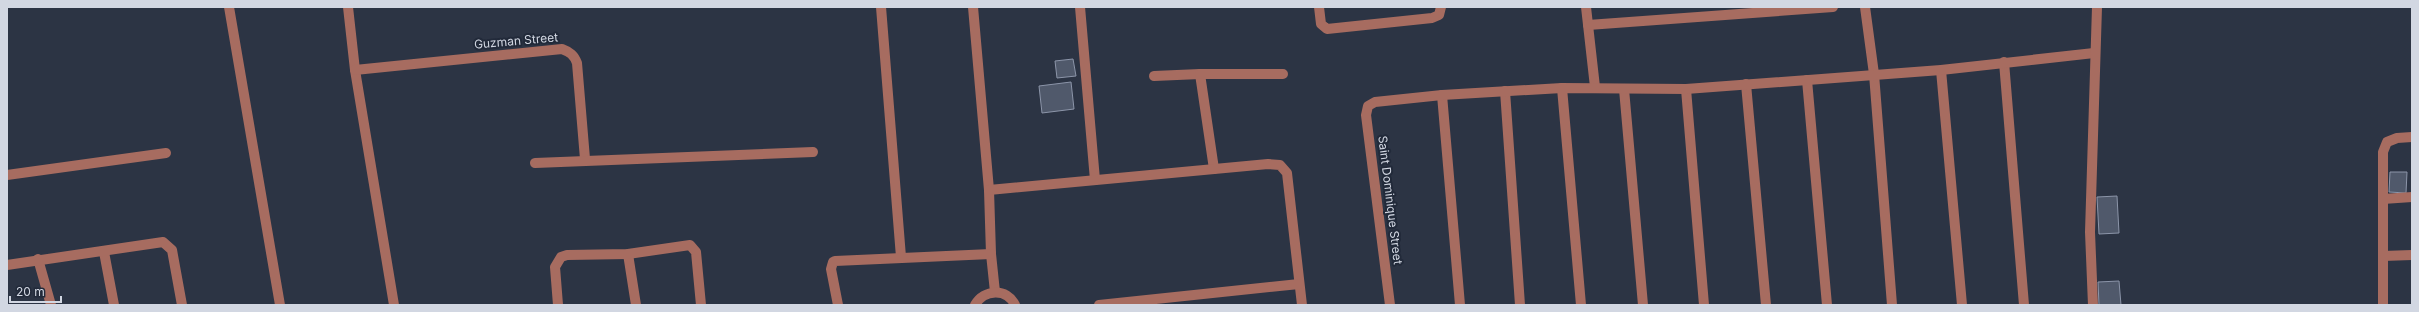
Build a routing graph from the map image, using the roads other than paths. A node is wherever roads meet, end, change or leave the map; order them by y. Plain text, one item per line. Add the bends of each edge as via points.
1 (229, 7) edge
2 (348, 7) edge
3 (880, 7) edge
4 (973, 7) edge
5 (1080, 7) edge
6 (1319, 7) edge
7 (1441, 7) edge
8 (1586, 7) edge
9 (1833, 7) edge
10 (1865, 7) edge
11 (2097, 7) edge
12 (1588, 25) junction
13 (2094, 53) junction
14 (2004, 62) junction
15 (355, 70) junction
16 (1941, 70) junction
17 (1200, 74) junction
18 (1283, 74) dead end
19 (1874, 74) junction
20 (1154, 76) dead end
21 (1807, 80) junction
22 (1746, 84) junction
23 (1595, 87) junction
24 (1562, 88) junction
25 (1624, 89) junction
26 (1686, 89) junction
27 (1505, 91) junction
28 (1442, 95) junction
29 (2412, 137) edge
30 (813, 152) dead end
31 (166, 154) dead end
32 (585, 159) junction
33 (535, 163) dead end
34 (1214, 169) junction
35 (7, 175) edge
36 (1095, 180) junction
37 (989, 190) junction
38 (2412, 197) edge
39 (2383, 199) junction
40 (104, 252) junction
41 (628, 254) junction
42 (991, 254) junction
43 (2412, 255) edge
44 (902, 256) junction
45 (2383, 256) junction
46 (38, 259) junction
47 (7, 265) edge
48 (1299, 284) junction
49 (995, 292) junction
50 (51, 305) edge
51 (114, 305) edge
52 (182, 305) edge
53 (280, 305) edge
54 (394, 305) edge
55 (558, 305) edge
56 (636, 305) edge
57 (701, 305) edge
58 (838, 305) edge
59 (975, 305) edge
60 (1015, 305) edge
61 (1099, 305) edge
62 (1302, 305) edge
63 (1390, 305) edge
64 (1460, 305) edge
65 (1520, 305) edge
66 (1581, 305) edge
67 (1643, 305) edge
68 (1704, 305) edge
69 (1766, 305) edge
70 (1827, 305) edge
71 (1892, 305) edge
72 (1962, 305) edge
73 (2024, 305) edge
74 (2093, 305) edge
75 (2383, 305) edge

1 - 53 street
2 - 15 street
3 - 44 street
4 - 37 street
5 - 36 street
6 - 7 street via 1321,24 1327,29 1432,18 1439,15
8 - 12 street
9 - 12 street
10 - 19 street
11 - 13 street
12 - 23 street
13 - 14 street
13 - 74 street via 2090,232
14 - 16 street
14 - 73 street
15 - 32 street, Guzman Street via 562,49 568,51 574,56 577,64
15 - 54 street
16 - 19 street
16 - 72 street
17 - 18 street
17 - 20 street
17 - 34 street
19 - 21 street
19 - 71 street
21 - 22 street
21 - 70 street
22 - 26 street
22 - 69 street
23 - 24 street
23 - 25 street
24 - 27 street
24 - 66 street
25 - 26 street
25 - 67 street
26 - 68 street
27 - 28 street
27 - 65 street
28 - 63 street, Saint Dominique Street via 1375,102 1368,106 1366,115
28 - 64 street
29 - 39 street via 2387,142 2383,152
30 - 32 street
31 - 35 street
32 - 33 street
34 - 36 street
34 - 48 street via 1268,164 1280,165 1287,173
36 - 37 street
37 - 42 street
38 - 39 street
39 - 45 street
40 - 46 street
40 - 51 street
40 - 52 street via 159,242 168,246 174,261
41 - 55 street via 561,256 555,266
41 - 56 street
41 - 57 street via 690,244 696,252
42 - 44 street
42 - 49 street
43 - 45 street
44 - 58 street via 833,262 831,269
45 - 75 street
46 - 47 street
46 - 50 street
48 - 61 street
48 - 62 street
49 - 59 street via 986,294
49 - 60 street via 1006,295

